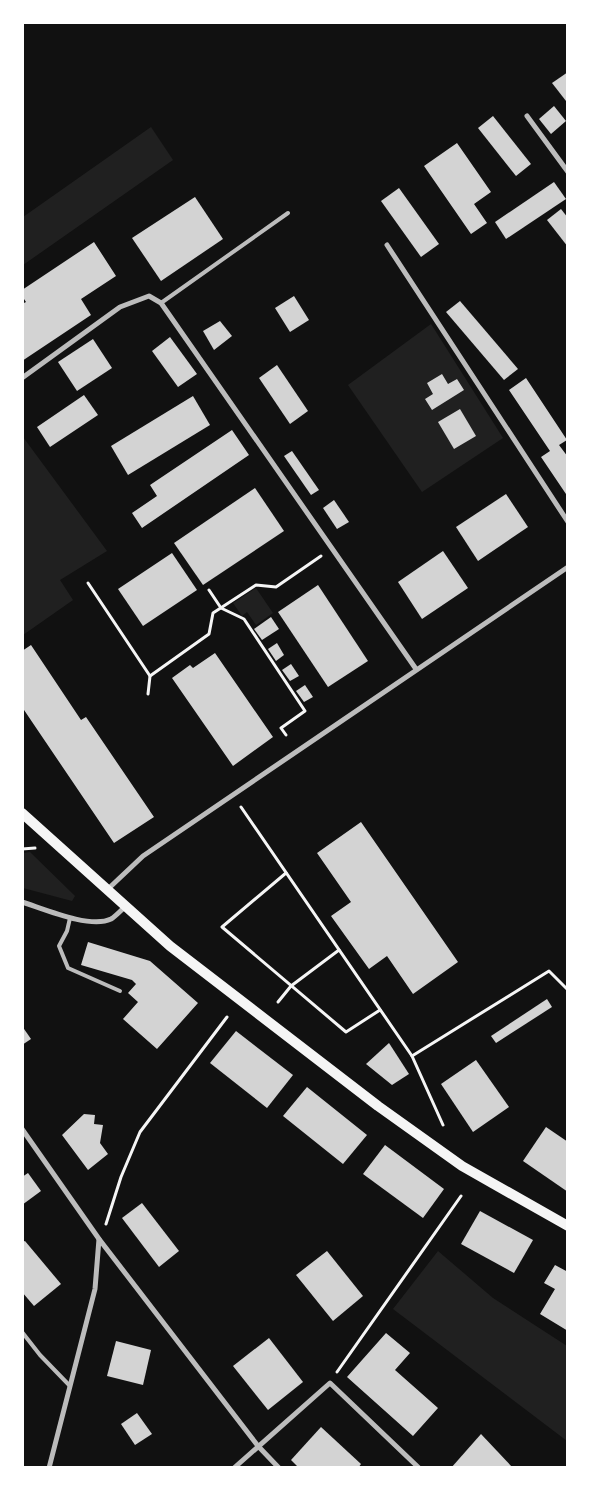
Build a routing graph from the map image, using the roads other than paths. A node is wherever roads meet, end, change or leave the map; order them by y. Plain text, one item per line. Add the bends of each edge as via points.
1 (527, 116) dead end
2 (568, 172) edge
3 (288, 213) dead end
4 (387, 245) dead end
5 (161, 303) junction
6 (22, 378) edge
7 (568, 522) edge
8 (568, 567) edge
9 (416, 669) junction
10 (22, 813) edge
11 (108, 889) junction
12 (22, 902) edge
13 (126, 906) junction
14 (70, 918) junction
15 (120, 991) dead end
16 (22, 1130) edge
17 (568, 1226) edge
18 (99, 1239) junction
19 (22, 1332) edge
20 (70, 1386) junction
21 (258, 1446) junction
22 (49, 1468) edge
23 (234, 1468) edge
24 (279, 1468) edge
25 (419, 1468) edge

1 - 2 street
3 - 5 lane
4 - 7 street
5 - 6 street via 149,296 120,307
5 - 9 street
8 - 9 street
9 - 11 street via 143,856
10 - 11 main road
11 - 13 main road
12 - 14 street
13 - 14 street via 111,919
13 - 17 main road via 170,946 378,1106 462,1166
14 - 15 lane via 59,946 68,968
16 - 18 street
18 - 20 street via 95,1289
18 - 21 street
19 - 20 lane
20 - 22 street
21 - 23 street
21 - 24 street
21 - 25 street via 330,1383

